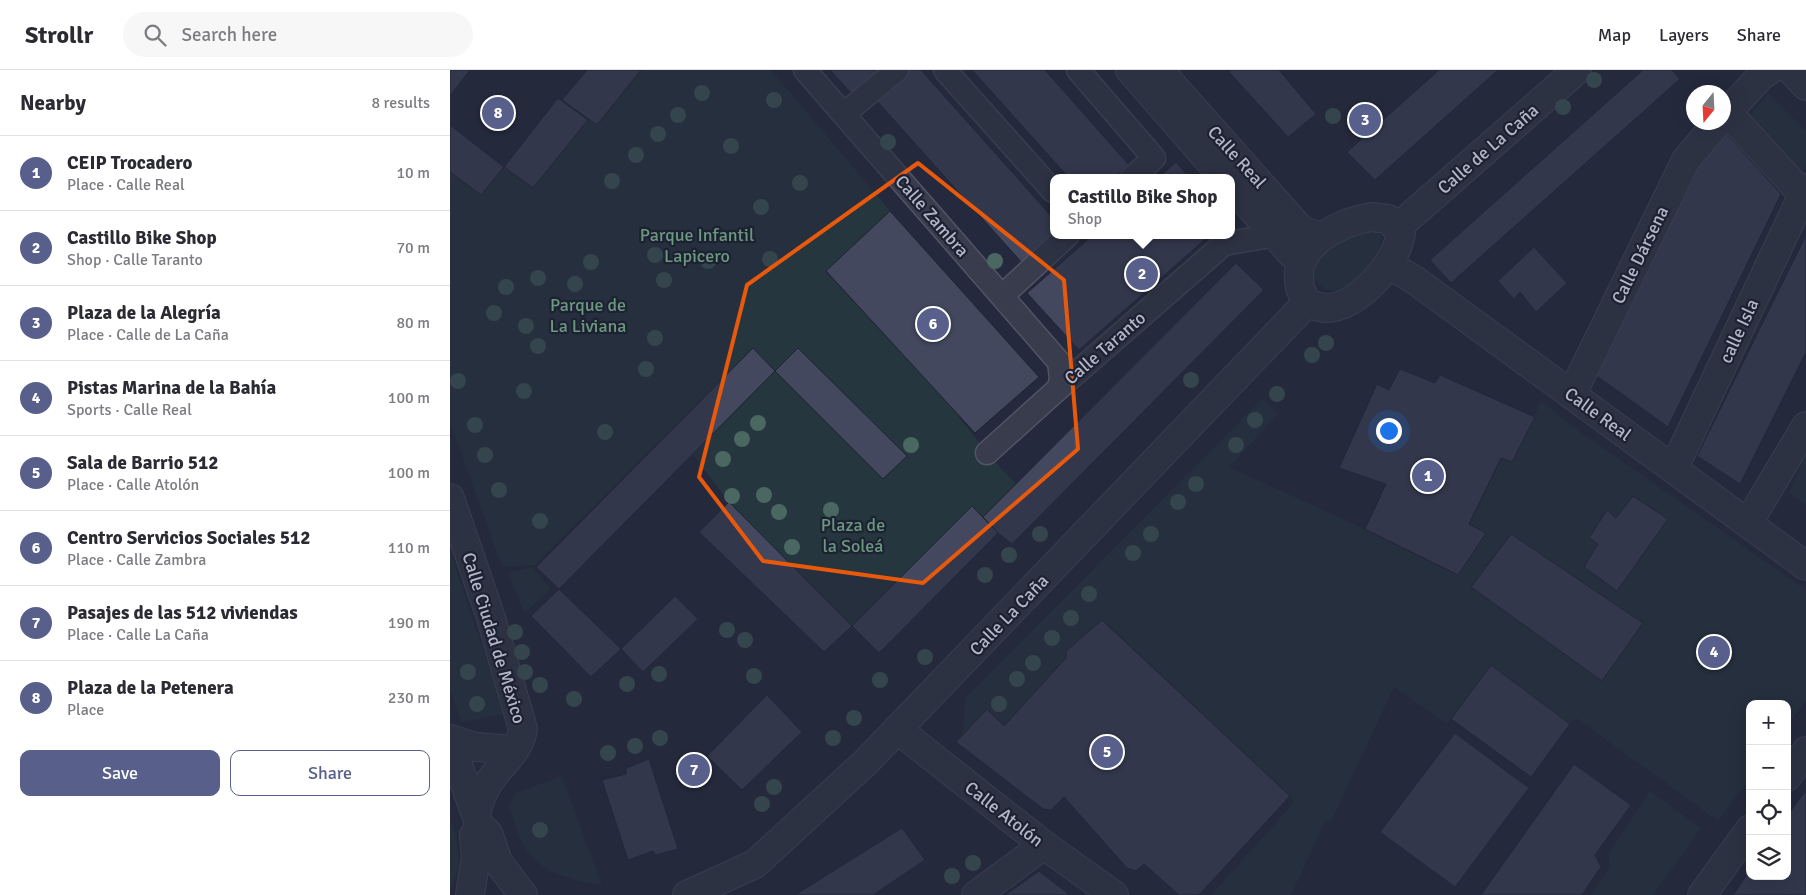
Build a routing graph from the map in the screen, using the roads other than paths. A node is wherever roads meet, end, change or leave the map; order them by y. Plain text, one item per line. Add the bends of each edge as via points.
1 (805, 70) edge
2 (897, 70) edge
3 (945, 70) edge
4 (1078, 70) edge
5 (1130, 70) edge
6 (1159, 70) edge
7 (1577, 70) edge
8 (1770, 70) edge
9 (1791, 70) edge
10 (1806, 86) edge
11 (1731, 108) edge
12 (844, 114) junction
13 (1731, 124) edge
14 (1712, 130) edge
15 (1136, 174) edge
16 (1221, 174) edge
17 (1050, 188) edge
18 (1235, 190) edge
19 (1805, 193) edge
20 (1398, 227) junction
21 (1275, 236) junction
22 (1320, 236) junction
23 (1064, 239) edge
24 (1302, 261) junction
25 (1388, 264) junction
26 (1002, 296) junction
27 (1307, 303) junction
28 (1059, 362) joint
29 (1059, 388) junction
30 (1572, 394) junction
31 (1806, 426) edge
32 (987, 453) dead end
33 (1674, 468) junction
34 (450, 498) edge
35 (1748, 523) junction
36 (1806, 566) edge
37 (897, 729) junction
38 (450, 739) edge
39 (450, 743) edge
40 (514, 750) junction
41 (1806, 752) edge
42 (1791, 772) edge
43 (478, 819) junction
44 (1746, 834) edge
45 (1044, 845) junction
46 (470, 895) edge
47 (523, 895) edge
48 (687, 895) edge
49 (976, 895) edge
50 (1114, 895) edge
51 (1702, 895) edge

1 - 12 street, Calle Zambra
2 - 12 street
3 - 17 street
4 - 15 street via 1154,158
5 - 16 street, Calle Real
6 - 22 street, Calle Real via 1301,230
7 - 20 street, Calle de La Caña
8 - 11 street, Calle Dársena
9 - 10 street
12 - 26 street, Calle Zambra
13 - 19 street
14 - 30 street, Calle Dársena via 1686,160
18 - 21 street, Calle Real
19 - 33 street, calle Isla
20 - 22 street via 1388,219 1372,217 1338,225
20 - 25 street via 1400,242
21 - 24 street, Calle Real
21 - 29 street, Calle Taranto via 1224,244
22 - 24 street
23 - 26 street
24 - 27 street via 1300,292
25 - 27 street via 1354,299 1326,308
25 - 30 street, Calle Real via 1416,280
26 - 28 street, Calle Zambra
27 - 37 street, Calle La Caña
28 - 29 street, Calle Taranto
29 - 32 street, Calle Taranto
30 - 33 street, Calle Real
31 - 35 street
33 - 35 street, Calle Real
34 - 40 street, Calle Ciudad de México via 491,618 523,729 522,738
35 - 36 street, Calle Real
37 - 45 street, Calle Atolón
37 - 48 street, Calle La Caña via 866,762 755,864
38 - 40 street, Calle Ciudad de México via 476,747
39 - 43 street
40 - 43 street, Calle Ciudad de México via 487,785
41 - 42 street
43 - 46 street, Calle Ciudad de México
43 - 47 street via 488,833 498,862
44 - 51 street
45 - 49 street
45 - 50 street, Calle Atolón

